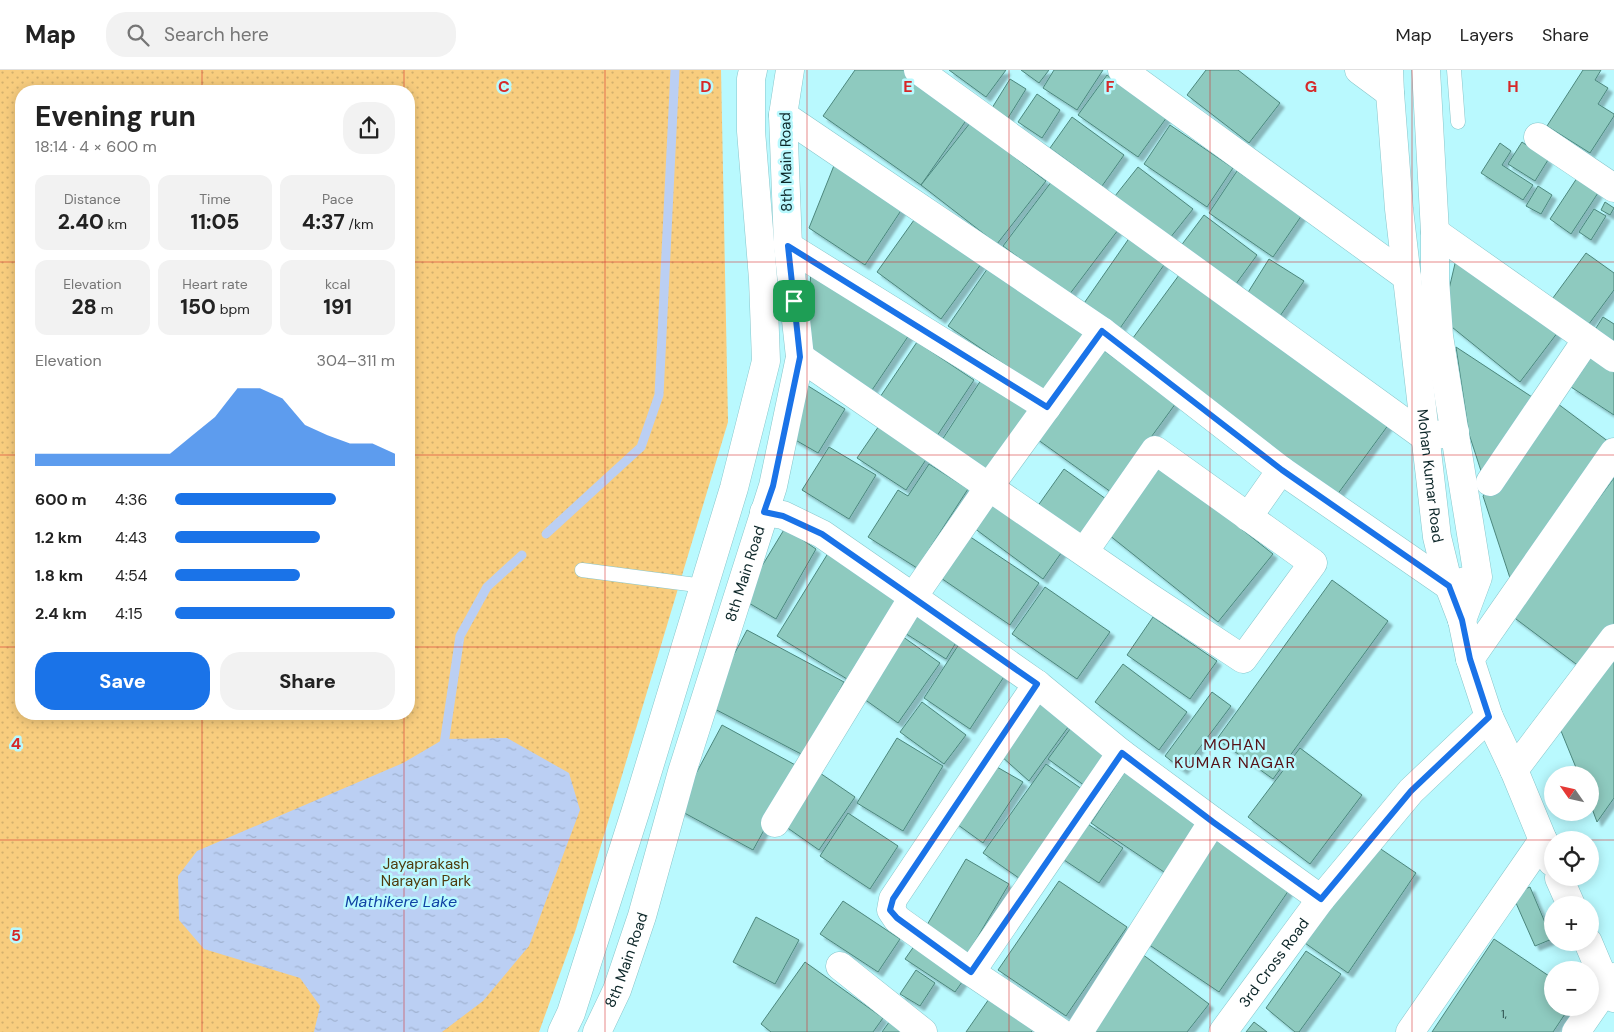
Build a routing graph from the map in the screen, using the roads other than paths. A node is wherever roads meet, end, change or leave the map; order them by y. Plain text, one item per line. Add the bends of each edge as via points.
1 (753, 70) edge
2 (790, 70) edge
3 (918, 70) edge
4 (1122, 70) edge
5 (1359, 70) edge
6 (1426, 70) edge
7 (1454, 70) edge
8 (1390, 81) edge
9 (783, 115) junction
10 (1458, 122) dead end
11 (1538, 137) dead end
12 (1614, 188) edge
13 (1435, 232) junction
14 (788, 246) junction
15 (1406, 277) junction
16 (1102, 331) junction
17 (1587, 339) junction
18 (800, 357) junction
19 (1614, 358) edge
20 (1047, 407) junction
21 (1455, 432) junction
22 (1425, 438) junction
23 (1614, 452) edge
24 (1282, 470) junction
25 (1490, 482) dead end
26 (989, 487) junction
27 (764, 512) junction
28 (1248, 517) junction
29 (1084, 552) junction
30 (582, 570) dead end
31 (1478, 577) junction
32 (704, 586) junction
33 (1449, 586) junction
34 (738, 595) junction
35 (913, 597) junction
36 (1462, 620) junction
37 (1614, 638) edge
38 (1470, 659) junction
39 (1037, 684) junction
40 (1489, 717) junction
41 (1122, 753) junction
42 (1514, 770) junction
43 (1213, 822) junction
44 (776, 823) dead end
45 (1544, 841) edge
46 (1544, 856) edge
47 (1321, 899) junction
48 (1593, 951) edge
49 (840, 966) dead end
50 (971, 972) junction
51 (1612, 987) edge
52 (562, 1032) edge
53 (597, 1032) edge
54 (923, 1032) edge
55 (1060, 1032) edge
56 (1079, 1032) edge
57 (1223, 1032) edge
58 (1410, 1032) edge
59 (1576, 1032) edge

1 - 32 street via 751,131 766,361 734,488
2 - 9 street, 8th Main Road
3 - 22 street
4 - 15 street
5 - 8 street
6 - 13 street
7 - 10 lane
8 - 15 street, Mohan Kumar Road
9 - 14 street, 8th Main Road
9 - 16 street
11 - 12 street
13 - 17 street
13 - 21 street via 1439,336
14 - 18 street, 8th Main Road
14 - 20 street
15 - 22 street, Mohan Kumar Road
16 - 20 street
16 - 24 street
17 - 19 street
17 - 25 street
18 - 26 street
18 - 27 street, 8th Main Road via 773,486
20 - 26 street
21 - 22 street
21 - 31 street
22 - 33 street, Mohan Kumar Road via 1437,537
23 - 38 street
24 - 28 street
24 - 33 street
26 - 29 street
26 - 35 street
27 - 34 street, 8th Main Road
27 - 35 street via 783,516 822,534
28 - 29 street via 1155,450
28 - 29 street via 1312,563 1244,658
30 - 32 lane
31 - 33 street
31 - 36 street
32 - 34 street
32 - 52 street via 632,822 571,1013
33 - 36 street, Mohan Kumar Road
34 - 53 street, 8th Main Road via 682,772 642,916 617,990
35 - 39 street
35 - 44 street
36 - 38 street, Mohan Kumar Road
37 - 42 street
38 - 40 street, Mohan Kumar Road
39 - 41 street
39 - 50 street via 893,899 890,910
40 - 42 street, Mohan Kumar Road
40 - 47 street, 3rd Cross Road via 1411,791
41 - 43 street
41 - 50 street
42 - 45 street, Mohan Kumar Road
43 - 47 street
43 - 56 street
46 - 58 street
47 - 57 street, 3rd Cross Road
48 - 51 street
49 - 54 street
50 - 55 street
51 - 59 street

